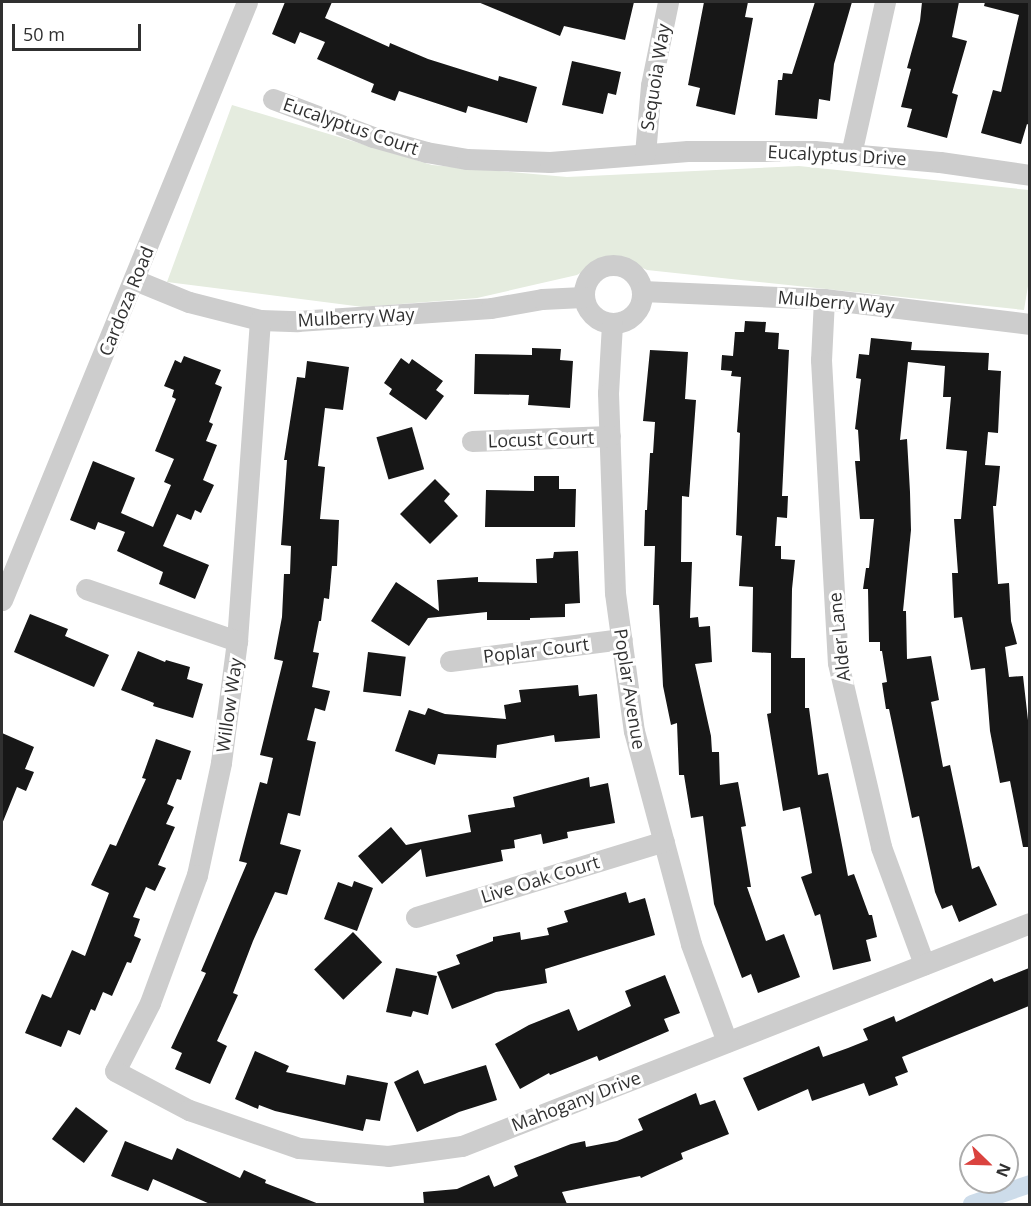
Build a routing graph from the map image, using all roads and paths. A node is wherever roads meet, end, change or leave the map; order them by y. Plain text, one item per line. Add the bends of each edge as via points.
1 (247, 2) edge
2 (668, 2) edge
3 (885, 2) edge
4 (273, 99) dead end
5 (645, 154) junction
6 (851, 154) junction
7 (1029, 176) edge
8 (135, 280) junction
9 (642, 291) junction
10 (583, 297) junction
11 (824, 298) junction
12 (260, 320) junction
13 (612, 324) junction
14 (1029, 324) edge
15 (610, 436) junction
16 (472, 441) dead end
17 (86, 589) dead end
18 (2, 600) edge
19 (622, 639) junction
20 (237, 641) junction
21 (450, 661) dead end
22 (664, 841) junction
23 (416, 917) dead end
24 (1029, 923) edge
25 (924, 964) junction
26 (727, 1041) junction
27 (115, 1071) joint

1 - 8 street, Cardoza Road
2 - 5 street, Sequoia Way via 651,85
3 - 6 street
4 - 5 street, Eucalyptus Court via 373,137 467,159 550,162
5 - 6 street, Eucalyptus Drive
6 - 7 street, Eucalyptus Drive
8 - 12 street, Mulberry Way via 189,302
8 - 18 street, Cardoza Road
9 - 10 street via 630,270 616,264 599,267 588,277
9 - 11 street, Mulberry Way
9 - 13 street via 638,310
10 - 12 street, Mulberry Way via 491,308
10 - 13 street via 588,310 600,321
11 - 14 street, Mulberry Way
11 - 25 street, Alder Lane via 821,360 838,663 881,847
12 - 20 street, Willow Way
13 - 15 street, Poplar Avenue
15 - 16 street, Locust Court
15 - 19 street, Poplar Avenue via 615,593
17 - 20 street
19 - 21 street, Poplar Court
19 - 22 street, Poplar Avenue via 634,731
20 - 27 street, Willow Way via 221,763 197,875 150,1003
22 - 23 street, Live Oak Court
22 - 26 street, Poplar Avenue via 691,944
24 - 25 street, Mahogany Drive
25 - 26 street, Mahogany Drive
26 - 27 street, Mahogany Drive via 462,1146 388,1156 299,1148 189,1110

